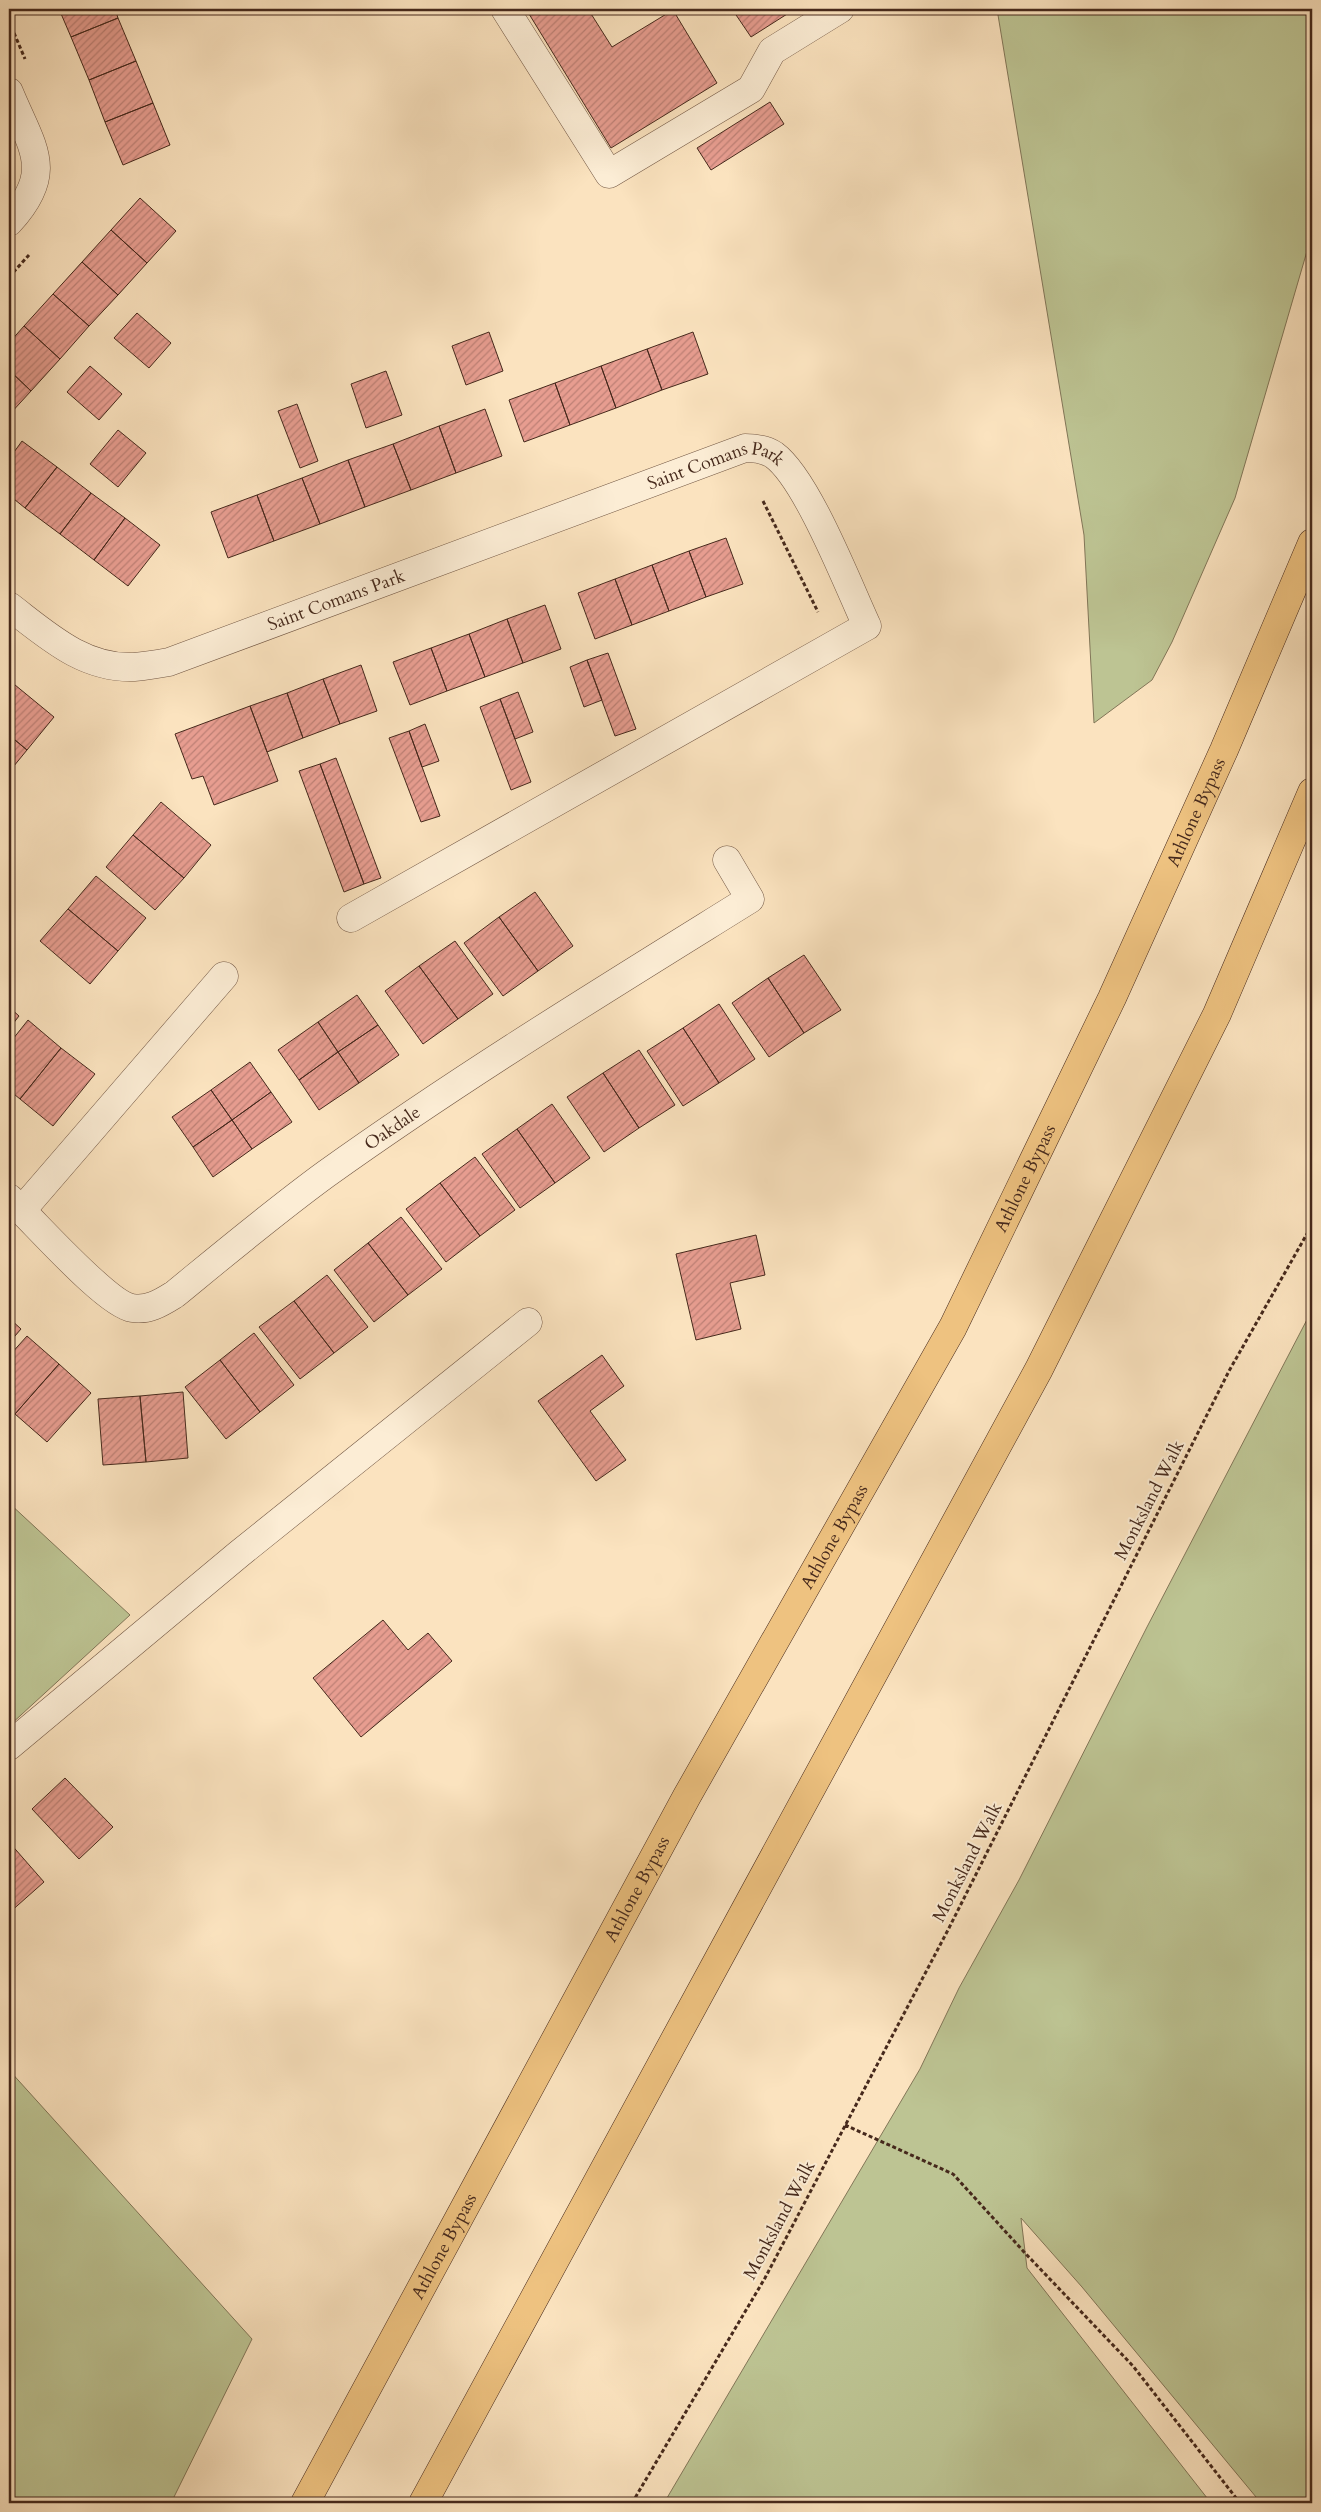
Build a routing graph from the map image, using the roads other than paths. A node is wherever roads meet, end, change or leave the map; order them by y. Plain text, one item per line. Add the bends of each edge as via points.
1 (505, 9) edge
2 (840, 9) edge
3 (9, 92) edge
4 (9, 222) edge
5 (1312, 542) edge
6 (9, 606) edge
7 (1312, 792) edge
8 (727, 860) dead end
9 (351, 918) dead end
10 (224, 976) dead end
11 (15, 1204) edge
12 (528, 1322) dead end
13 (9, 1746) edge
14 (305, 2503) edge
15 (423, 2503) edge

1 - 2 street via 608,174 751,89 772,50
3 - 4 street via 38,168 28,200
5 - 14 highway, Athlone Bypass via 1224,750 1112,998 953,1326 686,1796
6 - 9 street, Saint Comans Park via 53,640 87,660 134,667 169,662 744,448 757,448 773,455 785,466 808,500 867,626
7 - 15 highway via 1217,1014 1039,1369
8 - 11 street, Oakdale via 750,899 485,1065 325,1176 175,1294 148,1309 130,1308 108,1296
10 - 11 street, Oakdale
12 - 13 street via 239,1554

